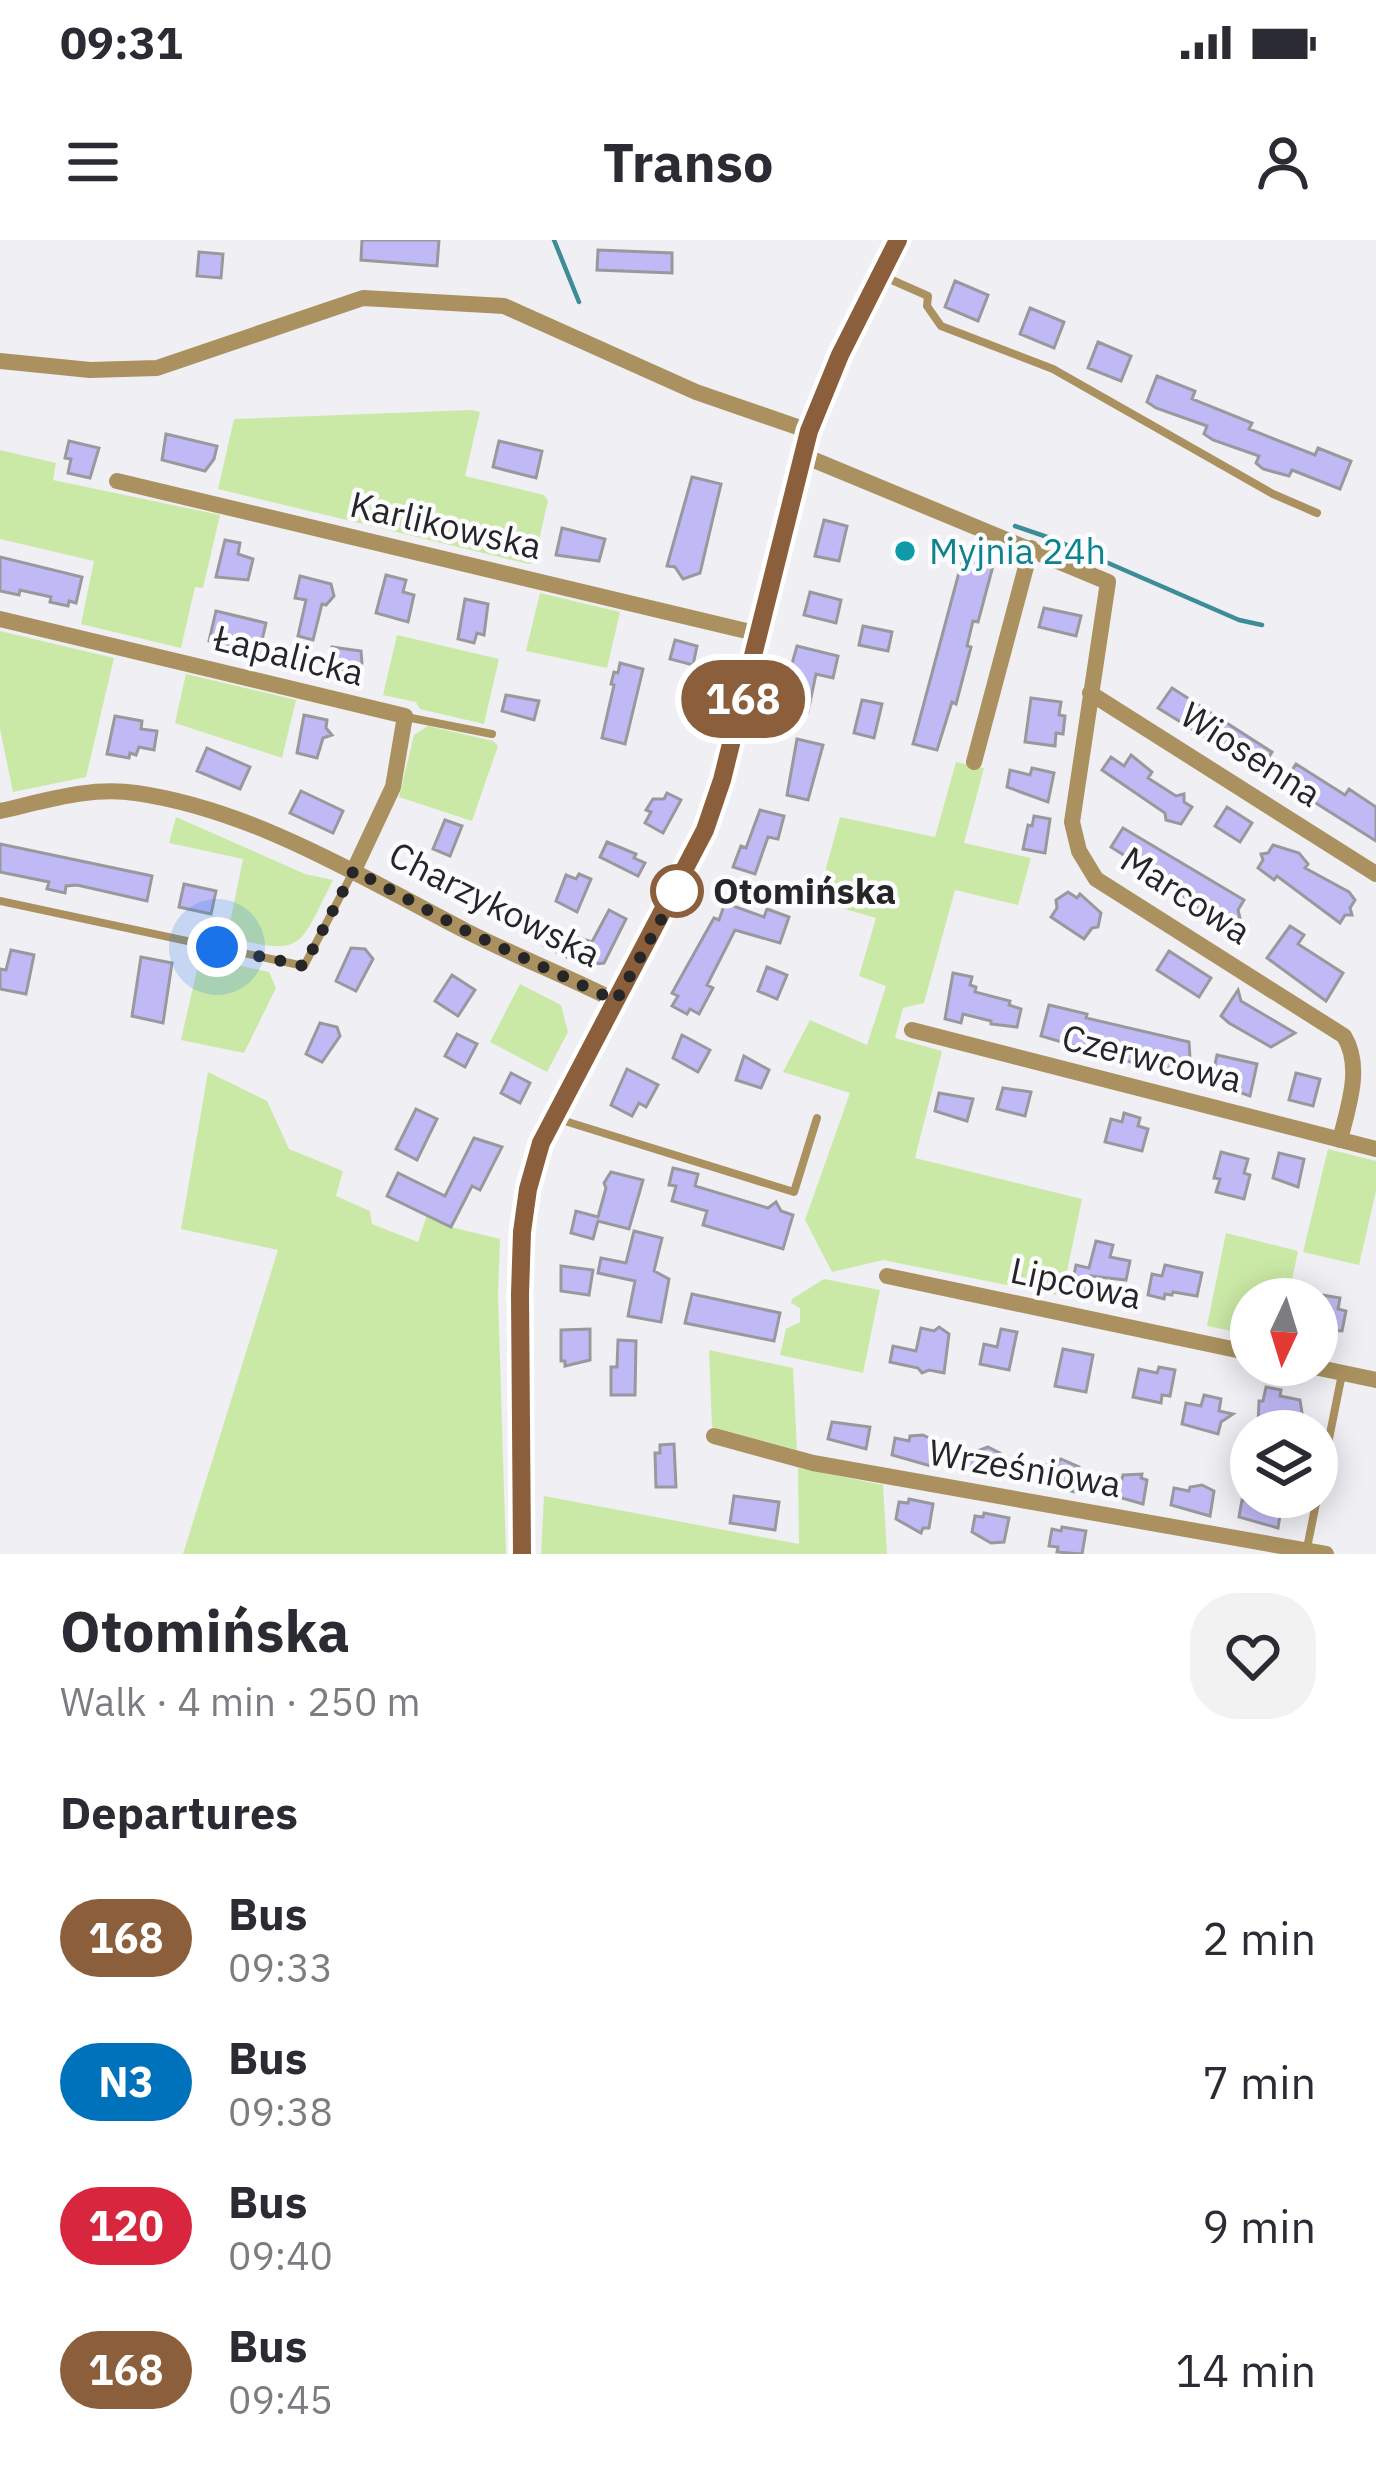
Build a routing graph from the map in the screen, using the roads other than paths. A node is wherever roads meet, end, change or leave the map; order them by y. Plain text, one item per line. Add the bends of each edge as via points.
1 (898, 240) edge
2 (880, 275) junction
3 (0, 361) edge
4 (809, 431) junction
5 (802, 455) junction
6 (117, 481) dead end
7 (1317, 513) dead end
8 (1031, 548) junction
9 (0, 619) edge
10 (759, 634) junction
11 (1090, 693) junction
12 (405, 716) junction
13 (492, 734) dead end
14 (974, 763) dead end
15 (0, 811) edge
16 (354, 870) junction
17 (1376, 874) edge
18 (0, 901) edge
19 (616, 1001) junction
20 (912, 1030) dead end
21 (554, 1118) junction
22 (818, 1118) dead end
23 (1340, 1140) junction
24 (1376, 1149) edge
25 (887, 1276) dead end
26 (1230, 1350) edge
27 (1338, 1372) edge
28 (1342, 1373) junction
29 (1376, 1380) edge
30 (714, 1436) dead end
31 (1306, 1550) junction
32 (522, 1554) edge
33 (1326, 1554) edge

1 - 2 street
2 - 4 street
2 - 7 lane via 928,296 941,326 1053,369
3 - 4 street via 157,368 363,298 504,306 696,392
4 - 5 street
5 - 8 street
5 - 10 street
6 - 10 street, Karlikowska
8 - 11 street, Marcowa via 1108,581
8 - 14 street
9 - 12 street, Łapalicka
10 - 19 street via 705,830
11 - 17 street, Wiosenna
11 - 23 street, Marcowa via 1072,822 1079,851 1096,879 1344,1036 1352,1088
12 - 13 lane
12 - 16 street, Łapalicka via 392,787
15 - 16 street, Charzykowska via 82,792 133,792 204,807
16 - 18 lane via 304,966
16 - 19 street, Charzykowska
19 - 21 street
20 - 23 street, Czerwcowa
21 - 22 lane via 794,1192
21 - 32 street via 534,1166 522,1232
23 - 24 street, Czerwcowa
25 - 26 street, Lipcowa
27 - 28 street
28 - 29 street
28 - 31 lane
30 - 31 street, Wrześniowa via 813,1463
31 - 33 street, Wrześniowa

